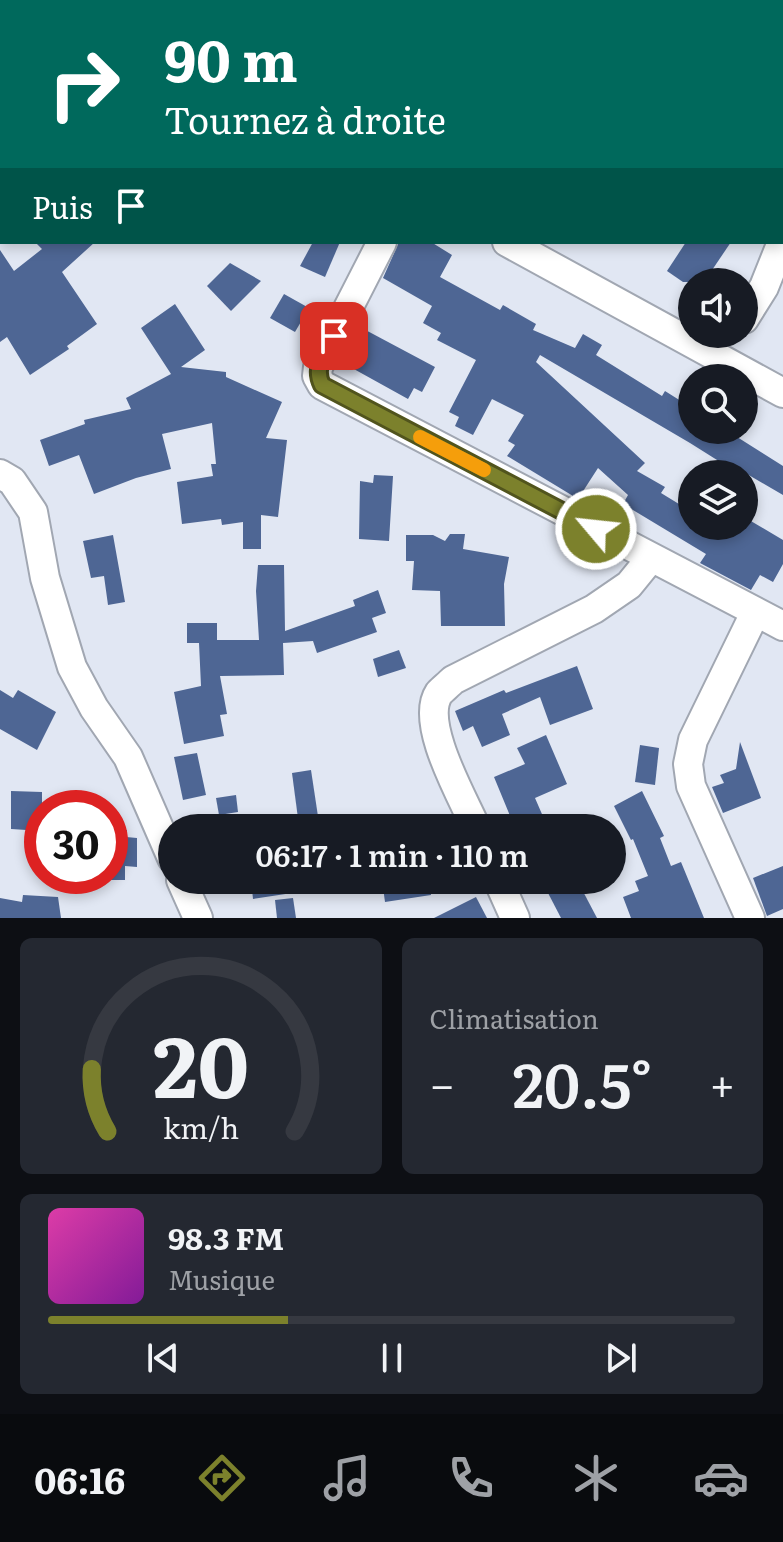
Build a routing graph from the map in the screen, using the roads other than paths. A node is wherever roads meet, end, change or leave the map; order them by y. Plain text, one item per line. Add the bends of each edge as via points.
1 (381, 244) edge
2 (511, 244) edge
3 (781, 244) edge
4 (758, 297) edge
5 (726, 348) edge
6 (719, 359) junction
7 (783, 393) edge
8 (0, 474) edge
9 (651, 558) junction
10 (755, 613) junction
11 (783, 626) edge
12 (470, 814) edge
13 (158, 826) edge
14 (187, 894) edge
15 (504, 894) edge
16 (198, 918) edge
17 (515, 918) edge
18 (750, 918) edge

1 - 9 street via 318,367 322,385
2 - 6 street
3 - 4 street
5 - 6 street
6 - 7 street
8 - 13 street via 12,481 33,512 45,578 72,667 128,757
9 - 10 street
9 - 12 street via 629,585 594,609 453,680 438,694 435,733
10 - 11 street
10 - 18 street via 693,740 688,764 691,786
14 - 16 street
15 - 17 street

